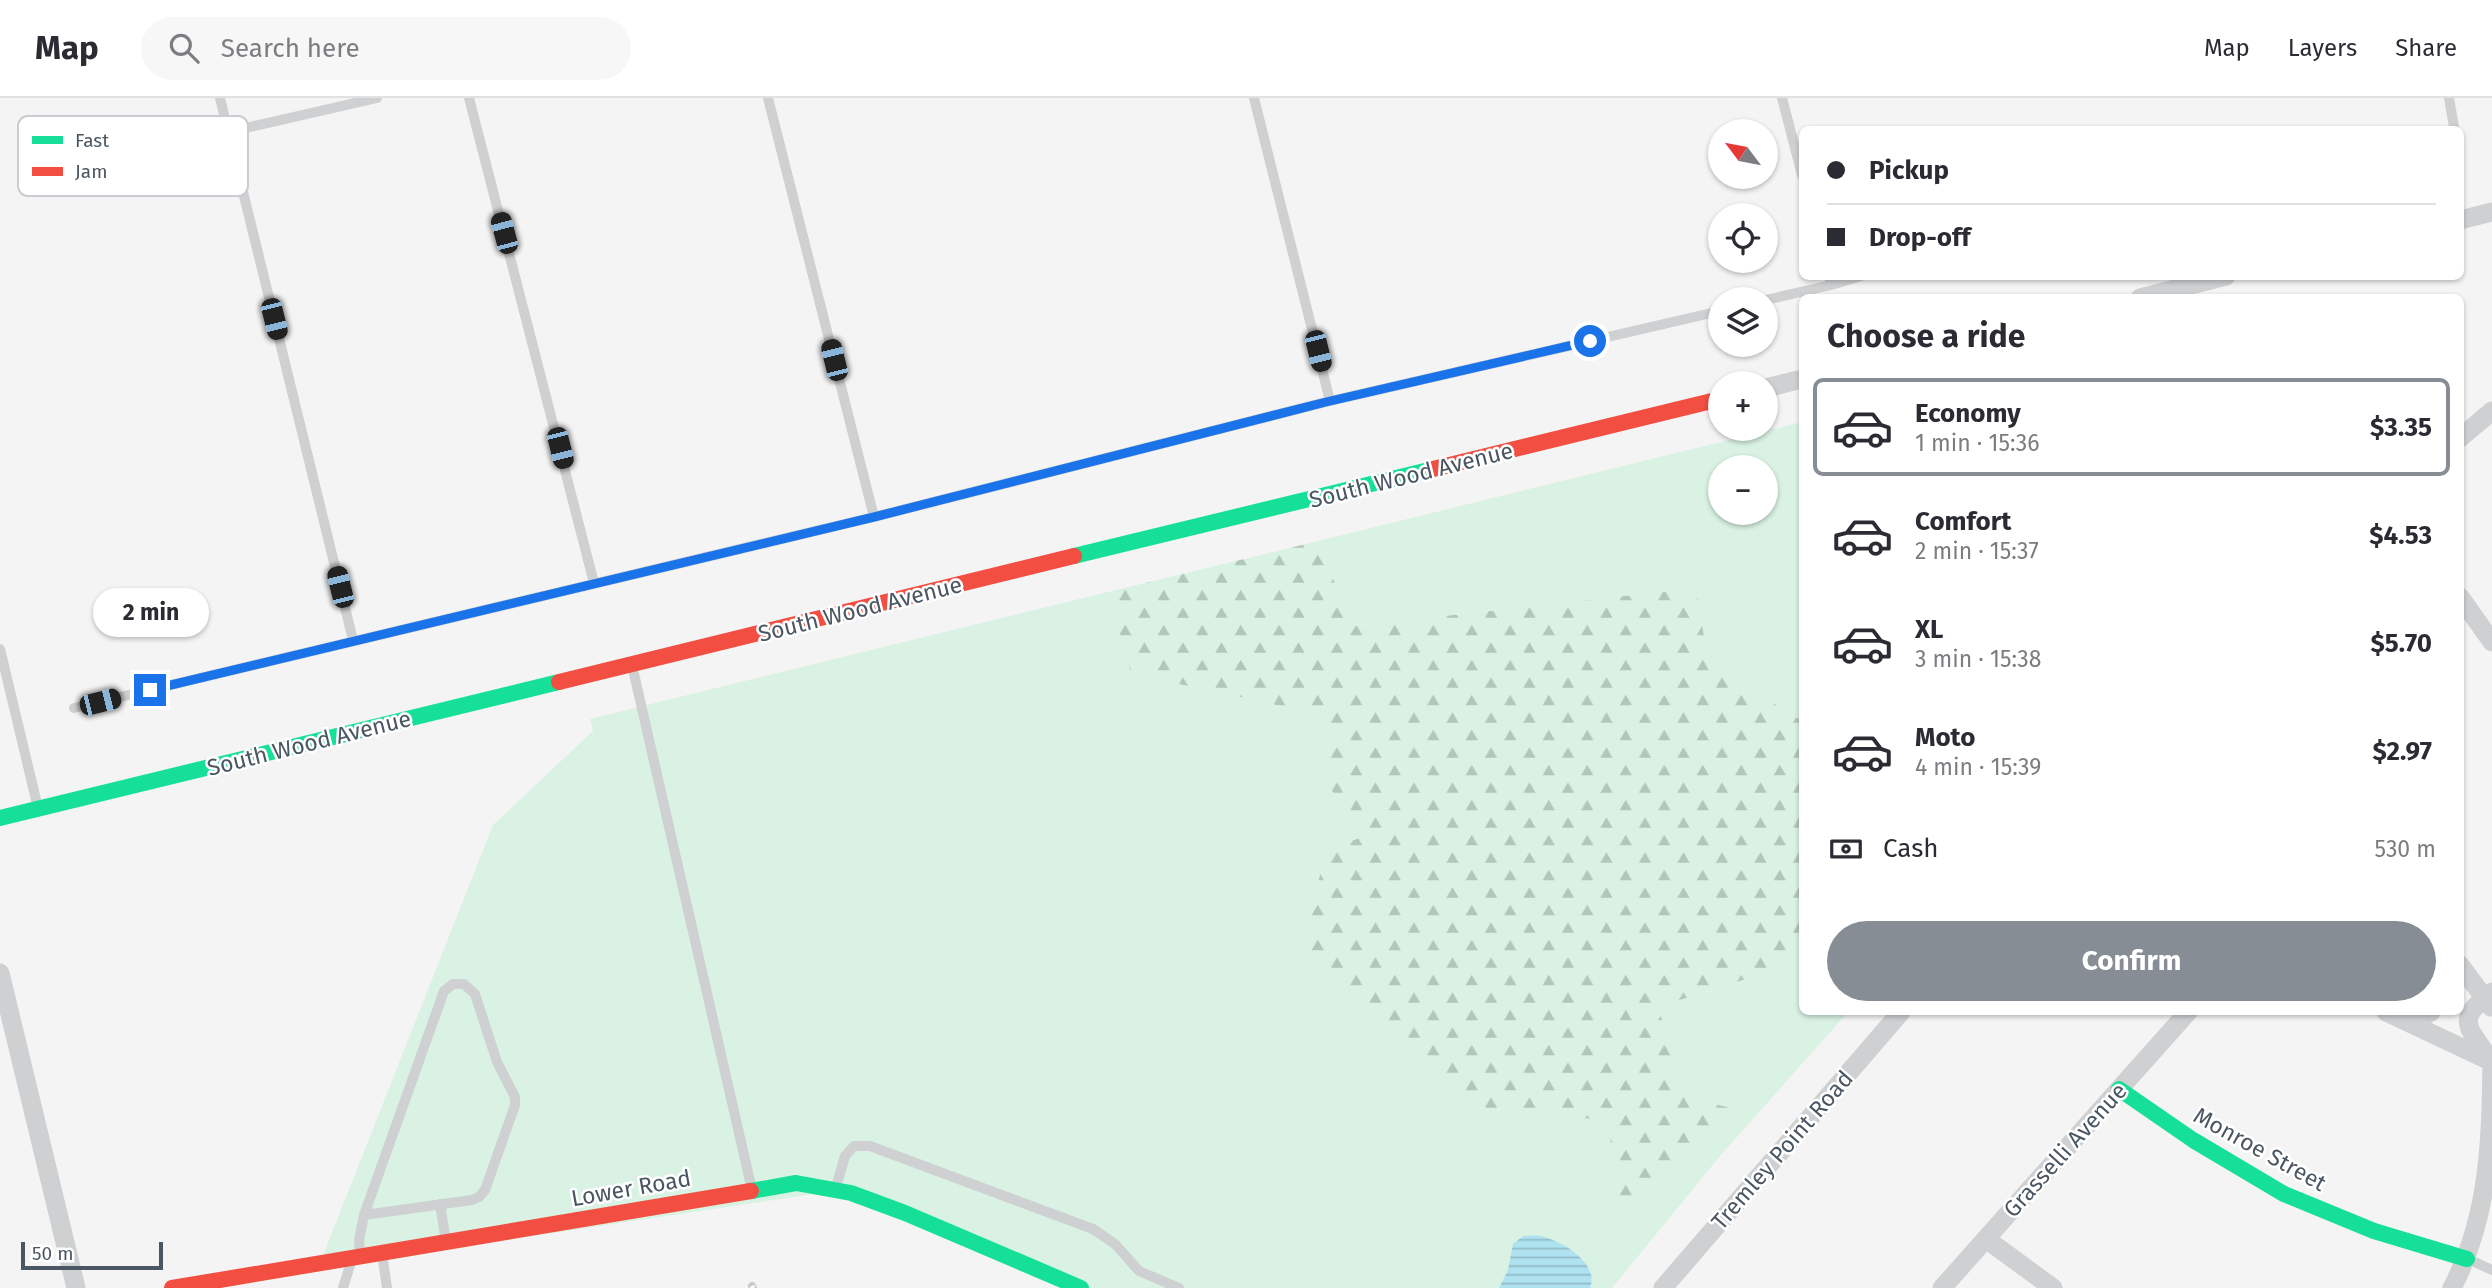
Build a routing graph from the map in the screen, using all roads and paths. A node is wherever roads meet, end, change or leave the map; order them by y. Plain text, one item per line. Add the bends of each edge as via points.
1 (220, 98) edge
2 (377, 98) edge
3 (469, 98) edge
4 (768, 98) edge
5 (1254, 98) edge
6 (1782, 98) edge
7 (2449, 98) edge
8 (224, 116) edge
9 (2454, 126) edge
10 (248, 127) edge
11 (1799, 163) edge
12 (244, 196) edge
13 (2492, 212) edge
14 (2464, 219) edge
15 (2210, 280) edge
16 (1830, 281) edge
17 (2156, 294) edge
18 (1778, 296) edge
19 (1708, 314) edge
20 (1799, 380) edge
21 (1778, 385) edge
22 (1330, 401) junction
23 (1708, 402) edge
24 (2492, 411) edge
25 (2464, 435) edge
26 (874, 517) junction
27 (594, 583) junction
28 (2464, 603) edge
29 (353, 640) junction
30 (2492, 642) edge
31 (0, 649) edge
32 (632, 664) junction
33 (74, 708) dead end
34 (38, 808) junction
35 (0, 818) edge
36 (2464, 970) edge
37 (0, 973) edge
38 (2490, 999) edge
39 (1898, 1015) edge
40 (2185, 1015) edge
41 (2393, 1015) edge
42 (2425, 1015) edge
43 (2492, 1060) edge
44 (2119, 1089) junction
45 (835, 1189) junction
46 (752, 1190) junction
47 (440, 1204) junction
48 (364, 1215) junction
49 (1986, 1239) junction
50 (446, 1242) junction
51 (382, 1253) junction
52 (356, 1257) junction
53 (2467, 1259) junction
54 (2492, 1270) edge
55 (76, 1288) edge
56 (172, 1288) edge
57 (343, 1288) edge
58 (387, 1288) edge
59 (1081, 1288) edge
60 (1179, 1288) edge
61 (1663, 1288) edge
62 (1942, 1288) edge
63 (2053, 1288) edge
64 (2452, 1288) edge

1 - 8 lane
2 - 10 lane
3 - 27 lane
4 - 26 lane
5 - 22 lane
6 - 11 lane
7 - 9 lane
12 - 29 lane
13 - 14 street
15 - 17 street
16 - 18 lane
19 - 22 lane
20 - 21 street
22 - 26 lane
23 - 32 street, South Wood Avenue
24 - 25 street
26 - 27 lane
27 - 29 lane
28 - 30 street
29 - 33 lane
31 - 34 lane
32 - 34 street, South Wood Avenue
32 - 46 lane
34 - 35 street, South Wood Avenue
36 - 38 street
37 - 55 street
38 - 43 street via 2472,1007 2467,1020
39 - 61 street, Tremley Point Road
40 - 44 street, Grasselli Avenue
41 - 42 street
41 - 43 street
43 - 53 street via 2489,1166
44 - 49 street, Grasselli Avenue
44 - 53 street, Monroe Street via 2284,1194 2374,1231
45 - 46 street, Lower Road via 796,1183
45 - 59 street, Lower Road via 905,1213
45 - 60 lane via 845,1156 854,1146 870,1146 1093,1229 1115,1244 1139,1271
46 - 50 street, Lower Road
47 - 48 lane
47 - 48 lane via 483,1194 515,1105 475,994 464,984 444,991
47 - 50 lane
48 - 52 lane
49 - 62 street, Grasselli Avenue
49 - 63 street
50 - 51 street, Lower Road
51 - 52 street, Lower Road
51 - 58 lane
52 - 56 street, Lower Road
52 - 57 lane
53 - 54 lane
53 - 64 street

